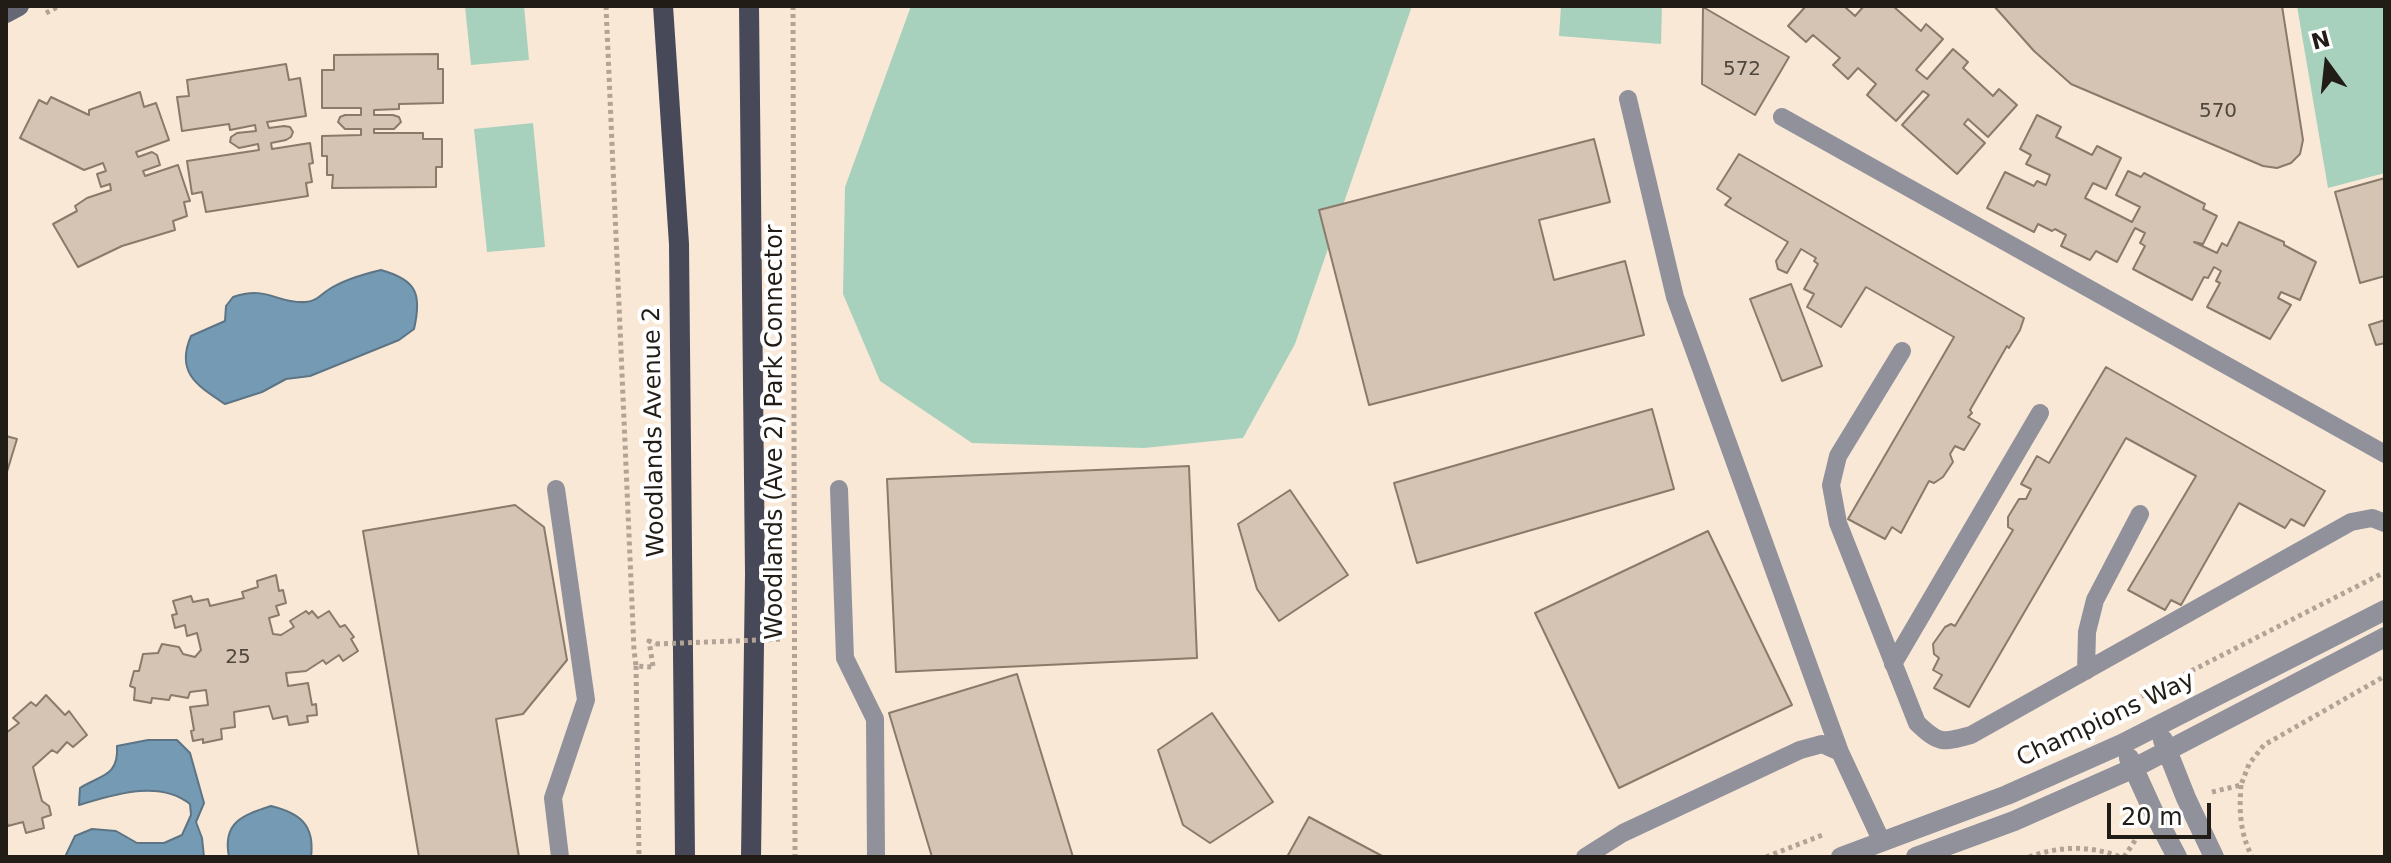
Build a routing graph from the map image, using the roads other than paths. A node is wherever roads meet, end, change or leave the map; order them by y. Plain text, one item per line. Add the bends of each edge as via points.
1 (19, 6) edge
2 (663, 6) edge
3 (749, 6) edge
4 (6, 13) edge
5 (1628, 99) dead end
6 (1782, 117) dead end
7 (1902, 351) dead end
8 (2040, 413) dead end
9 (2385, 454) edge
10 (556, 489) dead end
11 (839, 489) dead end
12 (2140, 514) dead end
13 (2385, 523) edge
14 (2385, 610) edge
15 (2385, 637) edge
16 (1893, 664) junction
17 (2086, 671) junction
18 (2158, 726) junction
19 (2122, 744) junction
20 (1840, 752) junction
21 (2168, 752) junction
22 (2134, 768) junction
23 (1882, 842) junction
24 (560, 857) edge
25 (685, 857) edge
26 (751, 857) edge
27 (876, 857) edge
28 (1585, 857) edge
29 (1841, 857) edge
30 (1916, 857) edge
31 (2177, 857) edge
32 (2214, 857) edge

1 - 4 main road
2 - 25 main road, Woodlands Avenue 2 via 679,244
3 - 26 main road via 755,574
5 - 20 lane via 1675,297
6 - 9 lane
7 - 16 lane via 1838,456 1831,485 1838,523
8 - 16 lane
10 - 24 lane via 586,700 553,798
11 - 27 lane via 845,658 875,719
12 - 17 lane via 2095,600
13 - 17 lane via 2372,518 2351,522
14 - 18 street, Champions Way
15 - 21 street
16 - 17 lane via 1917,723 1943,742 1971,735
18 - 19 street, Champions Way
18 - 21 street
19 - 22 street
19 - 23 street, Champions Way
20 - 23 lane
20 - 28 lane via 1822,744 1800,750 1623,833
21 - 22 street
21 - 32 street
22 - 30 street
22 - 31 street
23 - 29 street, Champions Way

